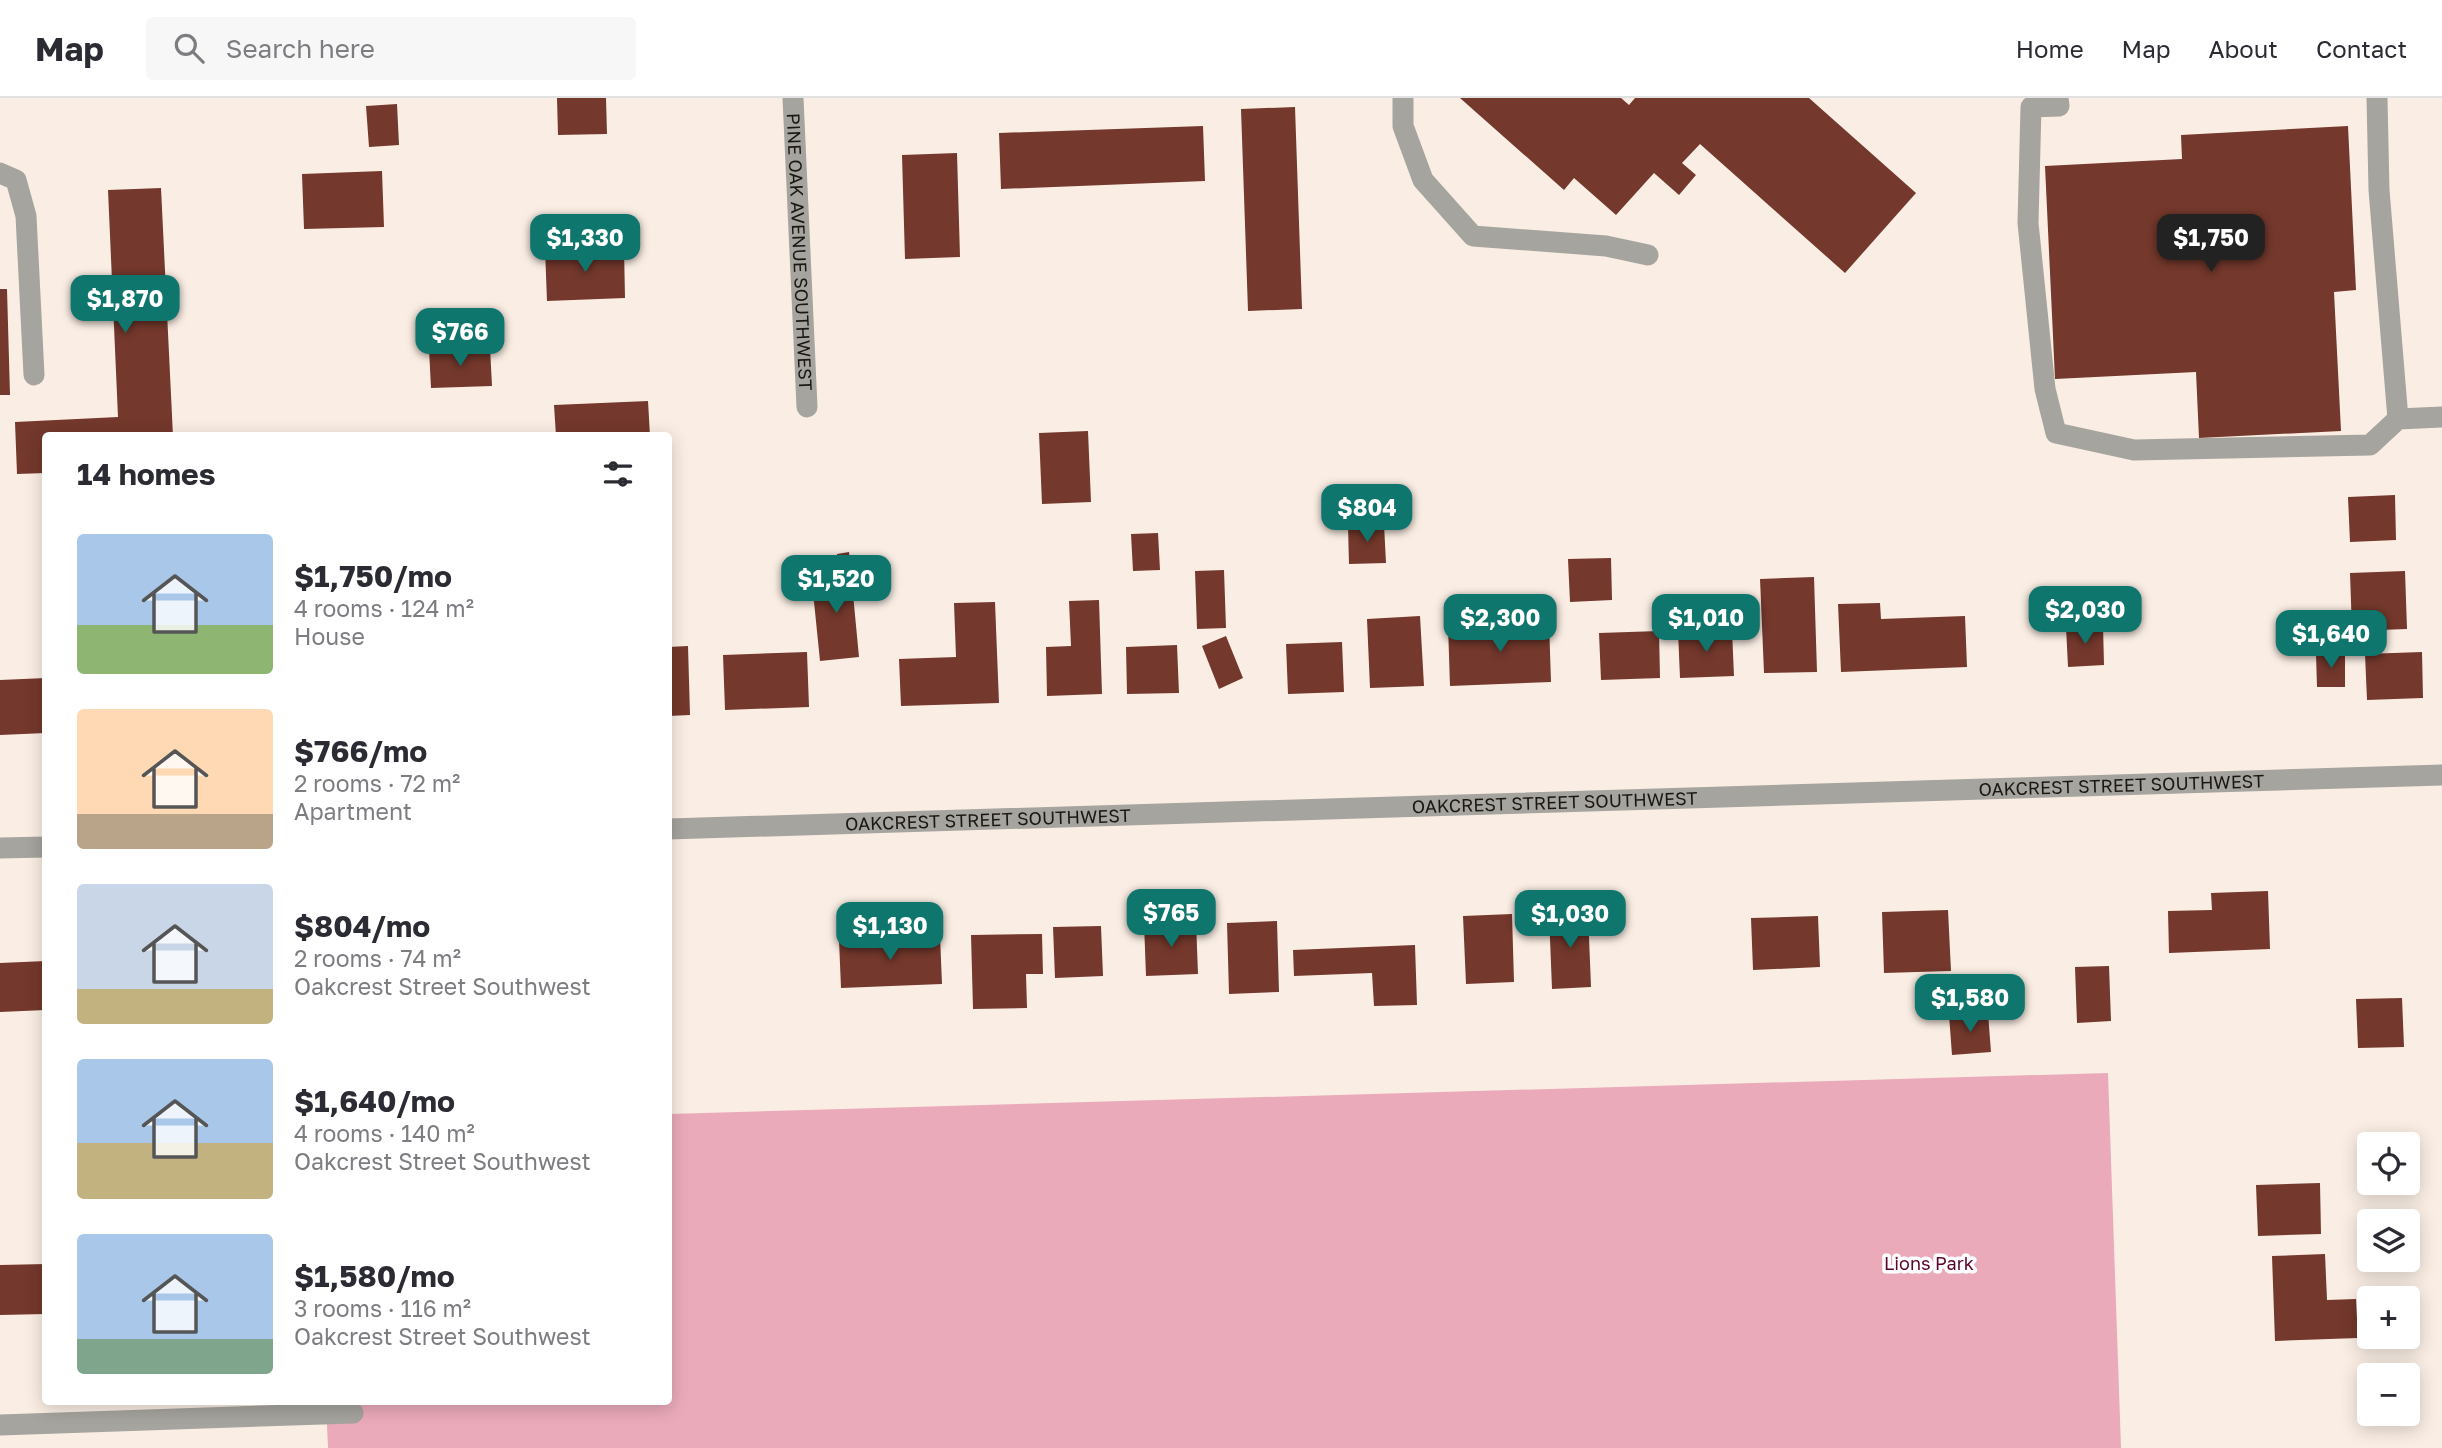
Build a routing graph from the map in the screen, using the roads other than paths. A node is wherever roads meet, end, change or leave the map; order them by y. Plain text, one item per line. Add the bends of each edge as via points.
1 (793, 98) edge
2 (1404, 98) edge
3 (2058, 98) edge
4 (2377, 98) edge
5 (0, 173) edge
6 (1648, 255) dead end
7 (34, 375) dead end
8 (807, 407) dead end
9 (2442, 417) edge
10 (2398, 419) junction
11 (2442, 775) edge
12 (672, 830) edge
13 (42, 847) edge
14 (0, 848) edge
15 (353, 1413) dead end
16 (0, 1425) edge

1 - 8 street, PINE OAK AVENUE SOUTHWEST
2 - 6 street via 1403,126 1423,180 1473,236 1606,246
3 - 10 street via 2059,107 2031,107 2028,223 2045,389 2056,433 2133,450 2370,445
4 - 10 street via 2379,190
5 - 7 street via 16,180 26,216
9 - 10 street
11 - 12 street, OAKCREST STREET SOUTHWEST
13 - 14 street
15 - 16 street

